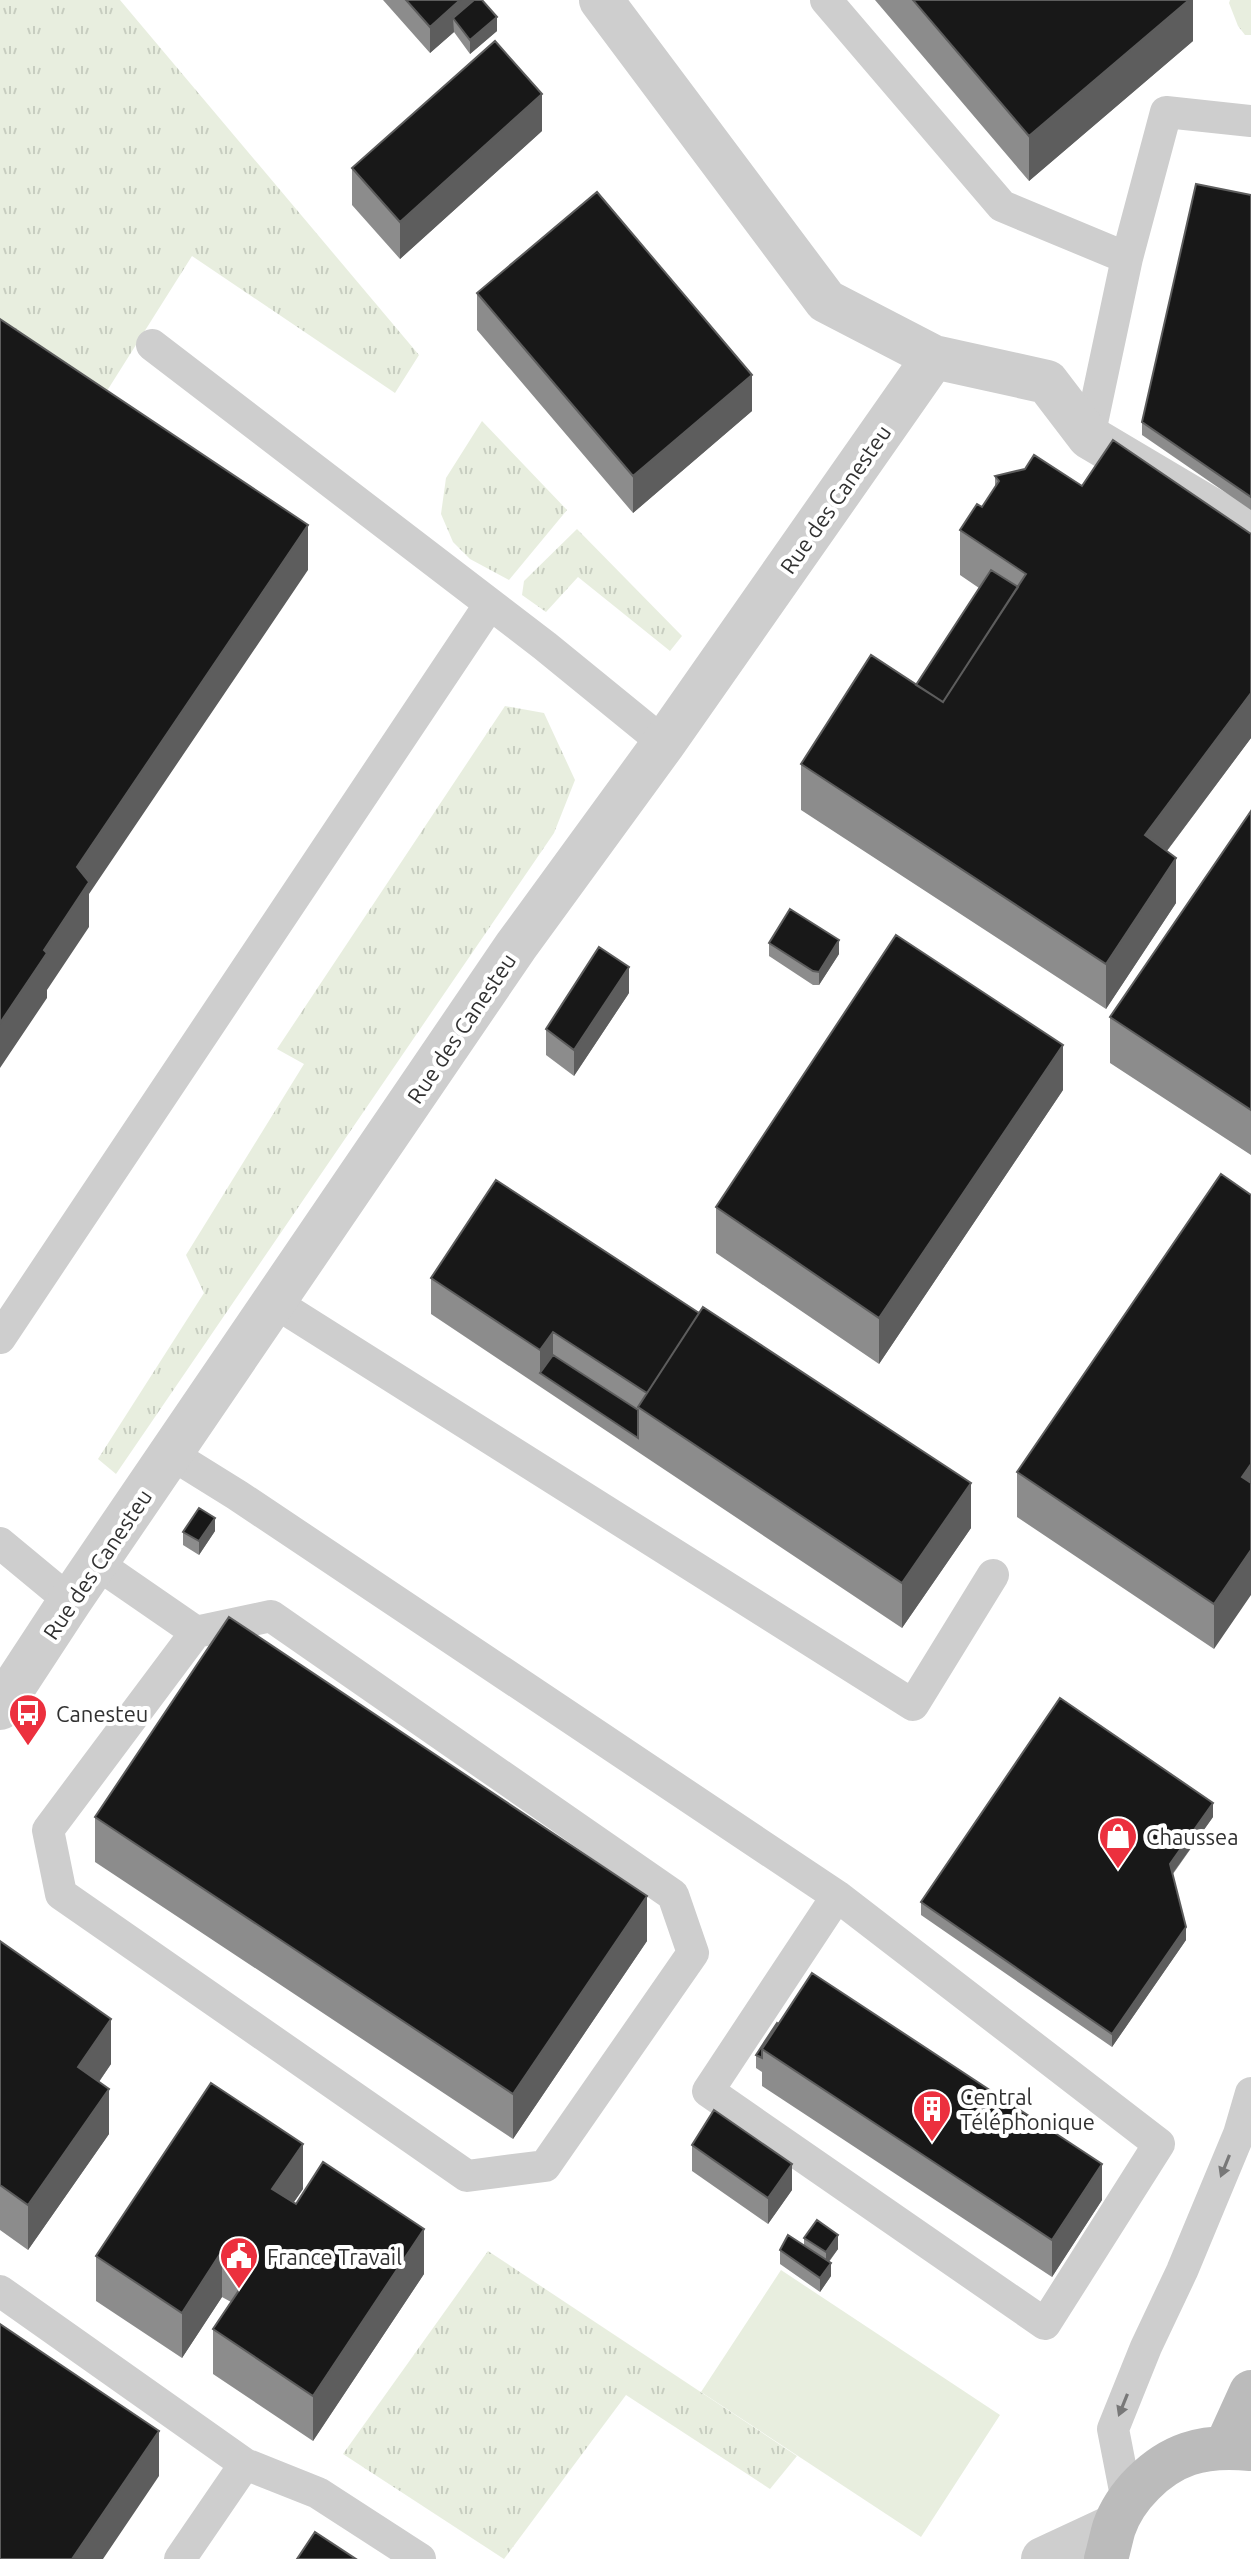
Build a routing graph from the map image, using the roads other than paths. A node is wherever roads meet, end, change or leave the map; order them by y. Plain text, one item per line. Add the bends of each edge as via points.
1 (601, 0) edge
2 (826, 0) edge
3 (1251, 121) edge
4 (1127, 258) junction
5 (152, 345) dead end
6 (934, 357) junction
7 (1089, 437) junction
8 (1251, 533) edge
9 (490, 604) junction
10 (664, 743) junction
11 (274, 1302) junction
12 (0, 1338) edge
13 (171, 1454) junction
14 (0, 1543) edge
15 (96, 1563) junction
16 (993, 1575) dead end
17 (70, 1601) junction
18 (196, 1632) junction
19 (0, 1708) edge
20 (837, 1896) junction
21 (1251, 2093) edge
22 (0, 2291) edge
23 (1251, 2392) edge
24 (1239, 2448) edge
25 (245, 2464) junction
26 (1116, 2529) edge
27 (180, 2559) edge
28 (420, 2559) edge
29 (1043, 2559) edge

1 - 6 street via 826,301
2 - 4 lane via 1002,206
3 - 4 lane via 1166,112
4 - 7 lane
5 - 9 lane
6 - 7 street via 1047,382
6 - 10 street, Rue des Canesteu
7 - 8 street
9 - 10 lane
9 - 12 lane
10 - 11 street, Rue des Canesteu via 516,946
11 - 13 street, Rue des Canesteu
11 - 16 lane via 913,1705
13 - 15 street, Rue des Canesteu
13 - 20 lane
14 - 17 lane
15 - 17 street, Rue des Canesteu
15 - 18 lane
17 - 19 street, Rue des Canesteu
18 - 18 lane via 48,1830 61,1894 467,2176 545,2166 693,1953 673,1895 271,1616
20 - 20 lane via 708,2091 1045,2324 1159,2144
21 -> 26 lane via 1113,2429
22 - 25 lane
23 - 24 main road
24 - 26 main road via 1188,2454 1153,2473
25 - 27 lane
25 - 28 lane via 318,2493
26 - 29 street

